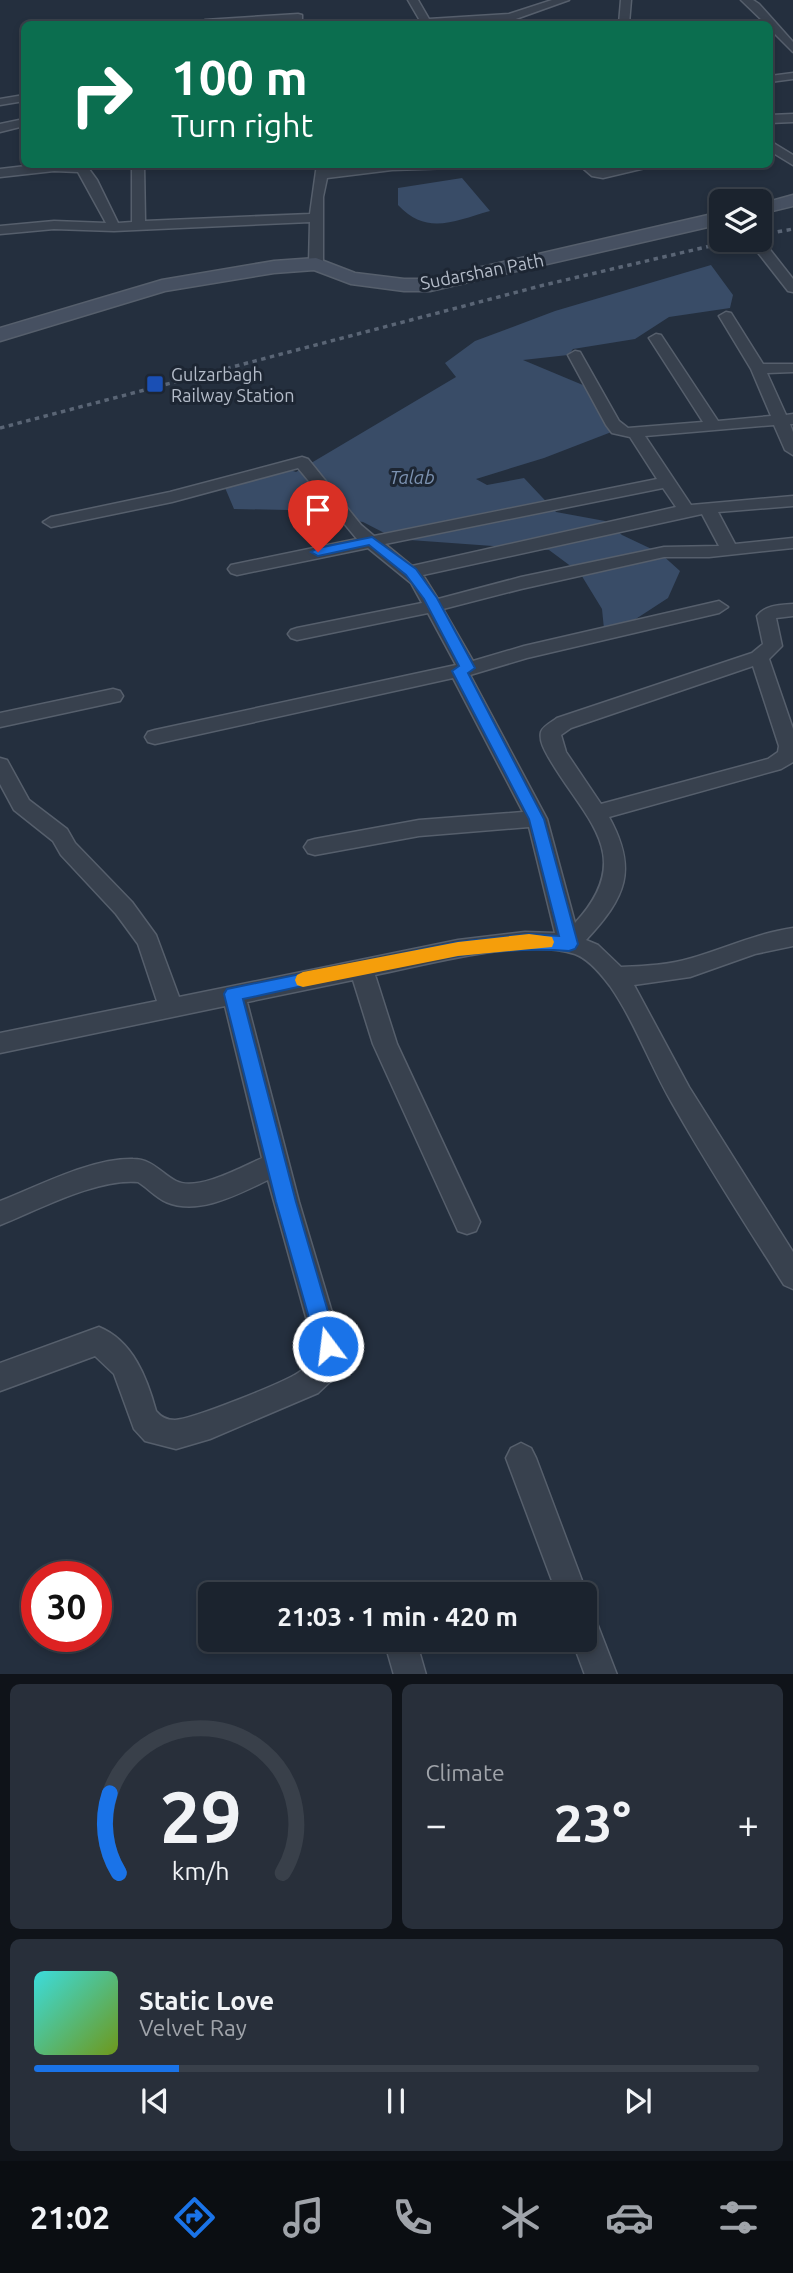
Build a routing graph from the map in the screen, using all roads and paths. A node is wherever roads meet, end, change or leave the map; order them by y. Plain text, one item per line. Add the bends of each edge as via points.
1 (413, 0) edge
2 (564, 0) edge
3 (626, 0) edge
4 (746, 0) edge
5 (298, 17) edge
6 (508, 18) junction
7 (236, 21) edge
8 (425, 21) edge
9 (446, 21) edge
10 (502, 21) edge
11 (624, 21) edge
12 (769, 21) edge
13 (773, 26) edge
14 (793, 49) edge
15 (793, 76) edge
16 (773, 79) edge
17 (21, 99) edge
18 (0, 102) edge
19 (793, 118) edge
20 (773, 119) edge
21 (21, 124) edge
22 (0, 128) edge
23 (773, 146) edge
24 (793, 161) edge
25 (45, 168) edge
26 (82, 168) edge
27 (138, 168) edge
28 (357, 168) edge
29 (589, 168) edge
30 (635, 168) edge
31 (322, 170) edge
32 (0, 173) edge
33 (793, 200) edge
34 (772, 206) edge
35 (317, 218) junction
36 (709, 221) edge
37 (139, 226) junction
38 (114, 227) junction
39 (0, 230) edge
40 (765, 252) edge
41 (316, 264) junction
42 (793, 288) edge
43 (726, 316) dead end
44 (0, 335) edge
45 (656, 338) dead end
46 (575, 355) dead end
47 (793, 368) edge
48 (758, 369) junction
49 (786, 419) edge
50 (712, 424) junction
51 (635, 433) junction
52 (793, 450) edge
53 (668, 482) junction
54 (793, 501) edge
55 (707, 508) junction
56 (687, 510) junction
57 (51, 522) dead end
58 (372, 541) junction
59 (793, 543) edge
60 (730, 550) junction
61 (237, 569) dead end
62 (411, 572) junction
63 (434, 606) junction
64 (719, 607) dead end
65 (793, 610) edge
66 (297, 634) dead end
67 (759, 657) junction
68 (463, 670) junction
69 (113, 696) dead end
70 (0, 720) edge
71 (155, 737) dead end
72 (0, 765) edge
73 (598, 812) junction
74 (537, 819) junction
75 (314, 847) dead end
76 (793, 937) edge
77 (569, 944) junction
78 (361, 968) junction
79 (615, 976) junction
80 (233, 994) junction
81 (171, 1007) junction
82 (0, 1043) edge
83 (276, 1164) junction
84 (0, 1213) edge
85 (467, 1222) dead end
86 (793, 1276) edge
87 (0, 1377) edge
88 (521, 1458) dead end
89 (568, 1582) edge
90 (403, 1652) edge
91 (592, 1652) edge
92 (410, 1674) edge
93 (601, 1674) edge

1 - 8 street
2 - 6 street
3 - 11 street
4 - 12 street
5 - 7 street
6 - 9 street
6 - 10 street
13 - 14 street
15 - 16 street
17 - 18 street
19 - 20 street
21 - 22 street
23 - 24 street
25 - 32 street
26 - 38 street
27 - 37 street
28 - 31 street
29 - 30 street via 603,174
31 - 35 street
33 - 34 main road
35 - 37 street
35 - 41 street
36 - 41 main road, Sudarshan Path via 430,285 351,278
37 - 38 street
38 - 39 street via 54,225
40 - 42 street
41 - 44 main road, Sudarshan Path via 162,286
43 - 48 street
45 - 50 street
46 - 51 street via 618,430
47 - 48 street
48 - 49 street
49 - 50 street
49 - 52 street
50 - 51 street
51 - 53 street
53 - 56 street
53 - 58 street
54 - 55 street
55 - 56 street
55 - 60 street
56 - 62 street
57 - 58 street via 172,497 302,461 355,529
58 - 61 street
58 - 62 street
59 - 60 street
60 - 63 street via 664,552
62 - 63 street
63 - 66 street
63 - 68 street
64 - 68 street
65 - 67 street via 766,616 773,646
67 - 73 street via 789,746 787,756 774,764
67 - 73 street via 564,723 551,732 550,740 564,765
68 - 71 street
68 - 74 street
69 - 70 street
72 - 81 street via 21,805 60,835 124,908 148,942
73 - 77 street via 617,855 617,872 592,922
74 - 75 street via 419,828
74 - 77 street
76 - 79 street via 767,940 692,967
77 - 78 street via 529,941 458,949
77 - 79 street via 590,951
78 - 80 street
78 - 85 street via 385,1044
79 - 86 street via 678,1093
80 - 81 street
80 - 83 street
81 - 82 street
83 - 84 street via 197,1194 176,1194 149,1174 135,1170 113,1173
83 - 87 street via 328,1346 323,1369 308,1383 176,1435 155,1431 145,1419 124,1364 99,1341
88 - 89 street
90 - 92 street
91 - 93 street

